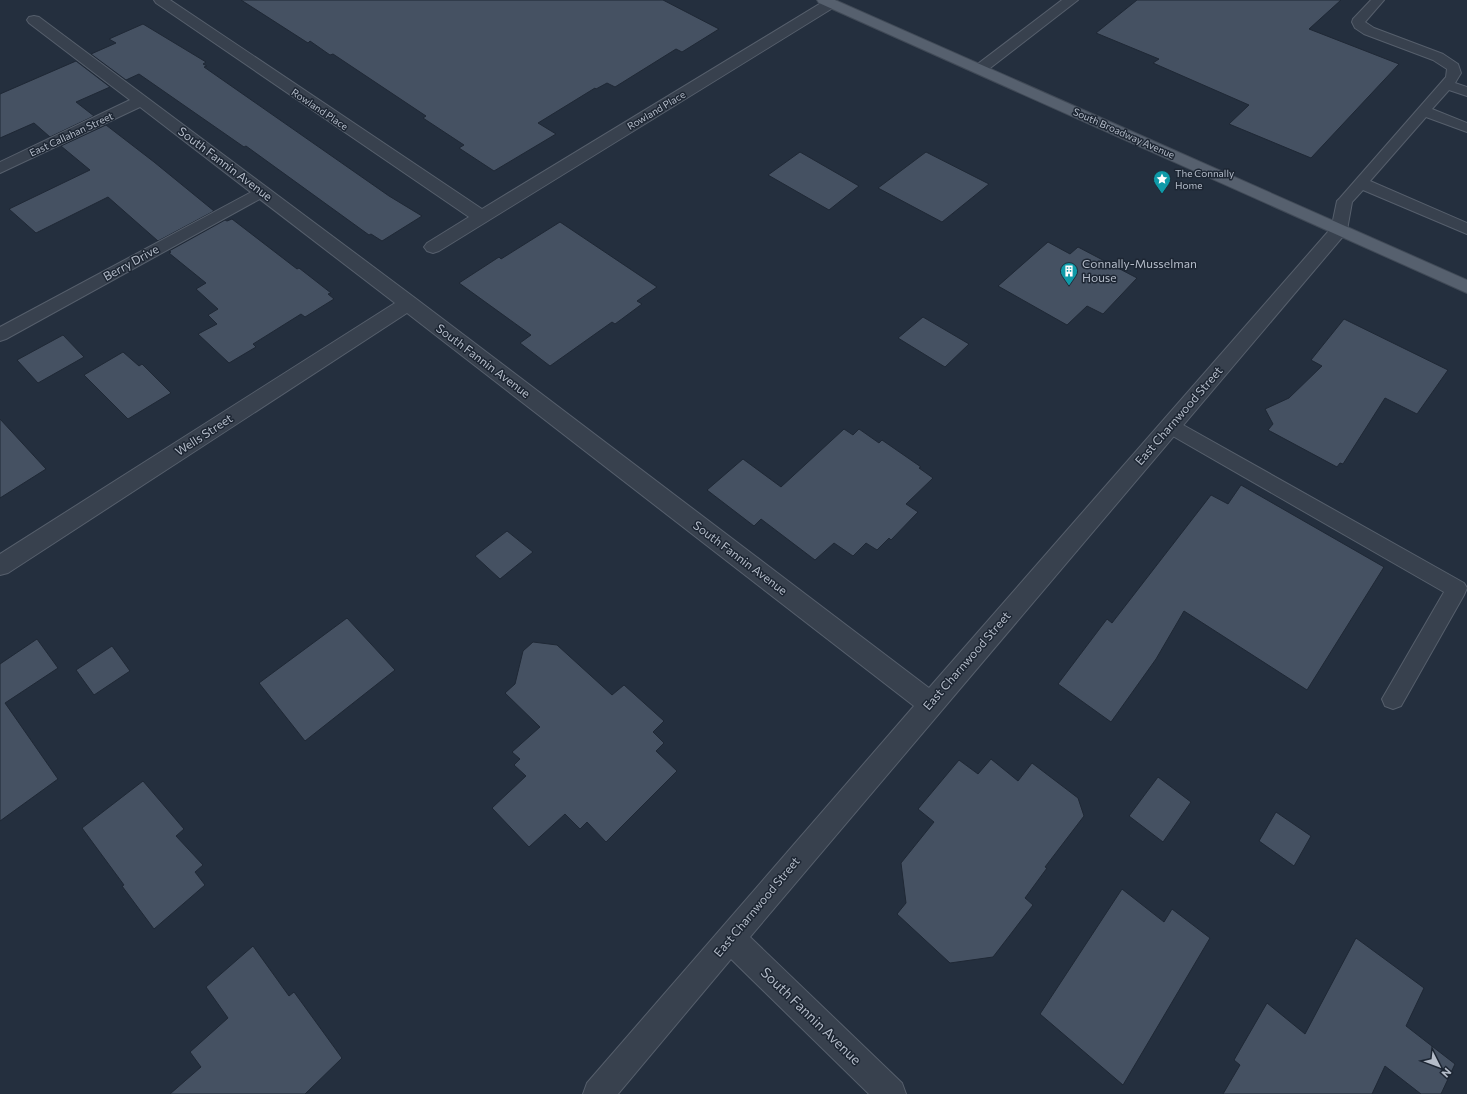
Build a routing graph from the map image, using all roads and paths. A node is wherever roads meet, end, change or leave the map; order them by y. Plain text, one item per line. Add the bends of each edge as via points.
1 (161, 0) edge
2 (1071, 0) edge
3 (1378, 0) edge
4 (827, 2) edge
5 (34, 20) dead end
6 (980, 69) junction
7 (1447, 84) junction
8 (1467, 92) edge
9 (141, 101) junction
10 (1424, 111) junction
11 (1467, 128) edge
12 (0, 168) edge
13 (1361, 183) junction
14 (262, 192) junction
15 (481, 217) junction
16 (1467, 229) edge
17 (1339, 230) junction
18 (434, 247) dead end
19 (1467, 287) edge
20 (409, 304) junction
21 (0, 335) edge
22 (1170, 426) junction
23 (0, 566) edge
24 (1394, 699) dead end
25 (931, 704) junction
26 (730, 938) junction
27 (598, 1094) edge
28 (891, 1094) edge

1 - 15 street, Rowland Place
2 - 6 street
3 - 7 lane via 1359,19 1360,25 1369,31 1446,61 1453,67 1454,73
4 - 6 main road, South Broadway Avenue
4 - 15 street, Rowland Place
5 - 9 street, South Fannin Avenue
6 - 17 main road, South Broadway Avenue
7 - 8 lane
7 - 10 lane
9 - 12 street, East Callahan Street
9 - 14 street, South Fannin Avenue
10 - 11 lane
10 - 13 lane
13 - 16 lane
13 - 17 lane via 1345,201
14 - 20 street, South Fannin Avenue
14 - 21 lane, Berry Drive
15 - 18 street, Rowland Place
17 - 19 main road, South Broadway Avenue
17 - 22 street, East Charnwood Street
20 - 23 street, Wells Street
20 - 25 street, South Fannin Avenue
22 - 24 lane via 1457,589
22 - 25 street, East Charnwood Street
25 - 26 street, East Charnwood Street
26 - 27 street, East Charnwood Street
26 - 28 street, South Fannin Avenue

